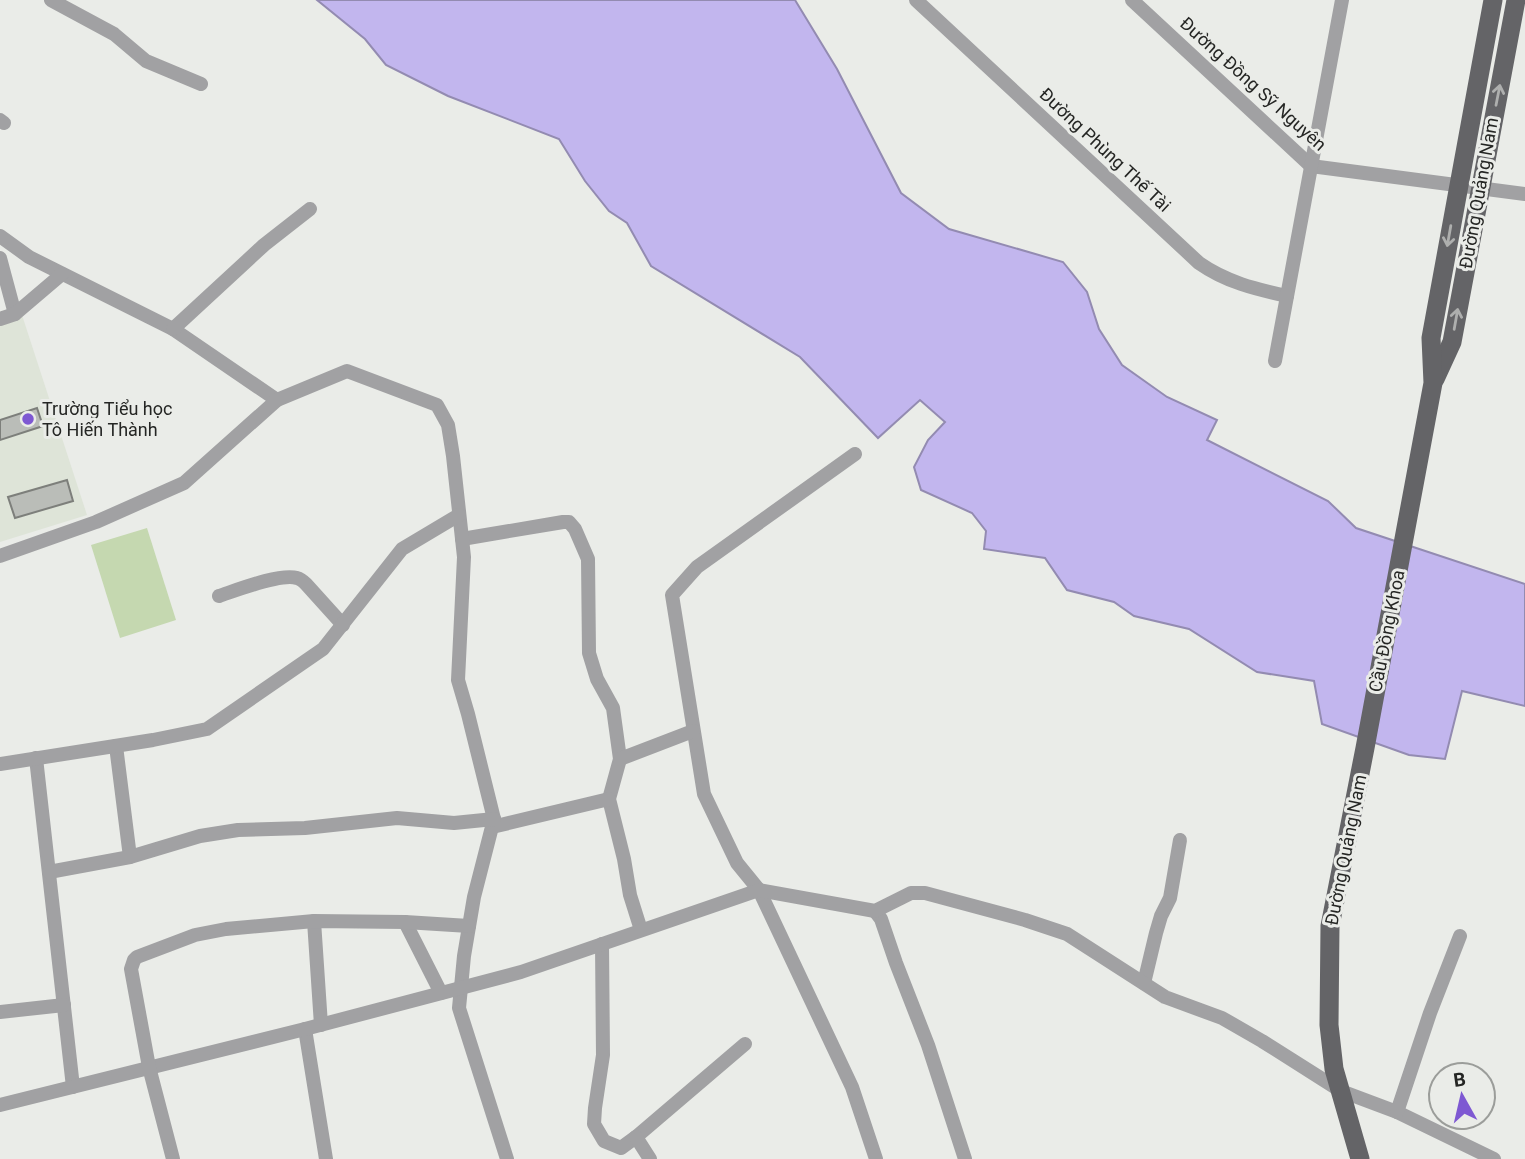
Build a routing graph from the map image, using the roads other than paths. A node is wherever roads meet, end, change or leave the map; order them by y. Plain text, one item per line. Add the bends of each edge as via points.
1 (51, 0) edge
2 (916, 0) edge
3 (1132, 0) edge
4 (1342, 0) edge
5 (1493, 0) edge
6 (1516, 0) edge
7 (201, 84) dead end
8 (1311, 166) junction
9 (1458, 187) junction
10 (1480, 189) junction
11 (1525, 194) edge
12 (310, 209) dead end
13 (0, 236) edge
14 (0, 258) edge
15 (62, 274) junction
16 (1287, 296) junction
17 (15, 314) junction
18 (0, 319) edge
19 (173, 329) junction
20 (1275, 361) dead end
21 (1433, 383) junction
22 (276, 400) junction
23 (855, 454) dead end
24 (1409, 513) joint
25 (459, 515) junction
26 (462, 539) junction
27 (0, 556) edge
28 (219, 596) dead end
29 (343, 625) junction
30 (693, 731) junction
31 (116, 746) junction
32 (1365, 748) joint
33 (36, 758) junction
34 (620, 759) junction
35 (0, 764) edge
36 (609, 799) junction
37 (493, 823) junction
38 (1180, 840) dead end
39 (130, 857) junction
40 (49, 872) junction
41 (759, 890) junction
42 (875, 911) junction
43 (314, 921) junction
44 (405, 922) junction
45 (469, 926) junction
46 (641, 930) junction
47 (1460, 936) dead end
48 (602, 944) junction
49 (1144, 984) junction
50 (461, 988) junction
51 (441, 993) junction
52 (64, 1005) junction
53 (0, 1012) edge
54 (321, 1025) junction
55 (305, 1030) junction
56 (745, 1044) dead end
57 (149, 1068) junction
58 (73, 1087) junction
59 (1341, 1091) junction
60 (0, 1105) edge
61 (1398, 1112) junction
62 (636, 1137) junction
63 (173, 1159) edge
64 (326, 1159) edge
65 (507, 1159) edge
66 (650, 1159) edge
67 (876, 1159) edge
68 (965, 1159) edge
69 (1360, 1159) edge
70 (1494, 1159) edge

1 - 7 street via 114,34 146,61
2 - 16 street, Đường Phùng Thế Tài via 1199,263 1238,284
3 - 8 street, Đường Đồng Sỹ Nguyên
4 - 8 street
5 - 9 main road, Đường Quảng Nam
10 -> 6 main road, Đường Quảng Nam
8 - 9 street, Đường Đồng Sỹ Nguyên
8 - 16 street
9 - 10 street, Đường Đồng Sỹ Nguyên
9 -> 21 main road, Đường Quảng Nam via 1431,338
10 - 11 street, Đường Đồng Sỹ Nguyên
21 -> 10 main road, Đường Quảng Nam via 1452,342
12 - 19 street
13 - 15 street
14 - 17 street
15 - 17 street
15 - 19 street
16 - 20 street
17 - 18 street
19 - 22 street
21 - 24 main road, Đường Quảng Nam
22 - 25 street via 347,371 438,405 453,456
22 - 27 street via 184,483 96,522
23 - 30 street via 696,567 672,595
24 - 32 main road, Cầu Đồng Khoa
25 - 26 street
25 - 29 street via 402,549
26 - 34 street via 564,522 572,525 589,569 589,653 613,708
26 - 37 street via 457,680
28 - 29 street via 294,577
29 - 31 street via 323,649 207,729
30 - 34 street
30 - 41 street via 704,794 737,863
31 - 33 street
31 - 39 street
32 - 59 main road, Đường Quảng Nam via 1330,926 1329,1025
33 - 35 street
33 - 40 street
34 - 36 street
36 - 37 street
36 - 46 street
37 - 39 street via 397,818 238,830
37 - 45 street
38 - 49 street via 1170,898
39 - 40 street
40 - 52 street
41 - 42 street
41 - 46 street
41 - 67 street via 852,1087
42 - 49 street via 911,893 925,893 1025,920 1067,934
42 - 68 street via 928,1045
43 - 44 street
43 - 54 street
43 - 57 street via 211,932 134,960 131,970
44 - 45 street
44 - 51 street
45 - 50 street
46 - 48 street
47 - 61 street
48 - 50 street
48 - 62 street via 603,1055 594,1124 604,1141 621,1147
49 - 59 street via 1222,1018
50 - 51 street
50 - 65 street via 459,1008
51 - 54 street
52 - 53 street
52 - 58 street
54 - 55 street
55 - 57 street
55 - 64 street
56 - 62 street
57 - 58 street
57 - 63 street
58 - 60 street
59 - 61 street
59 - 69 main road, Đường Quảng Nam
61 - 70 street
62 - 66 street

